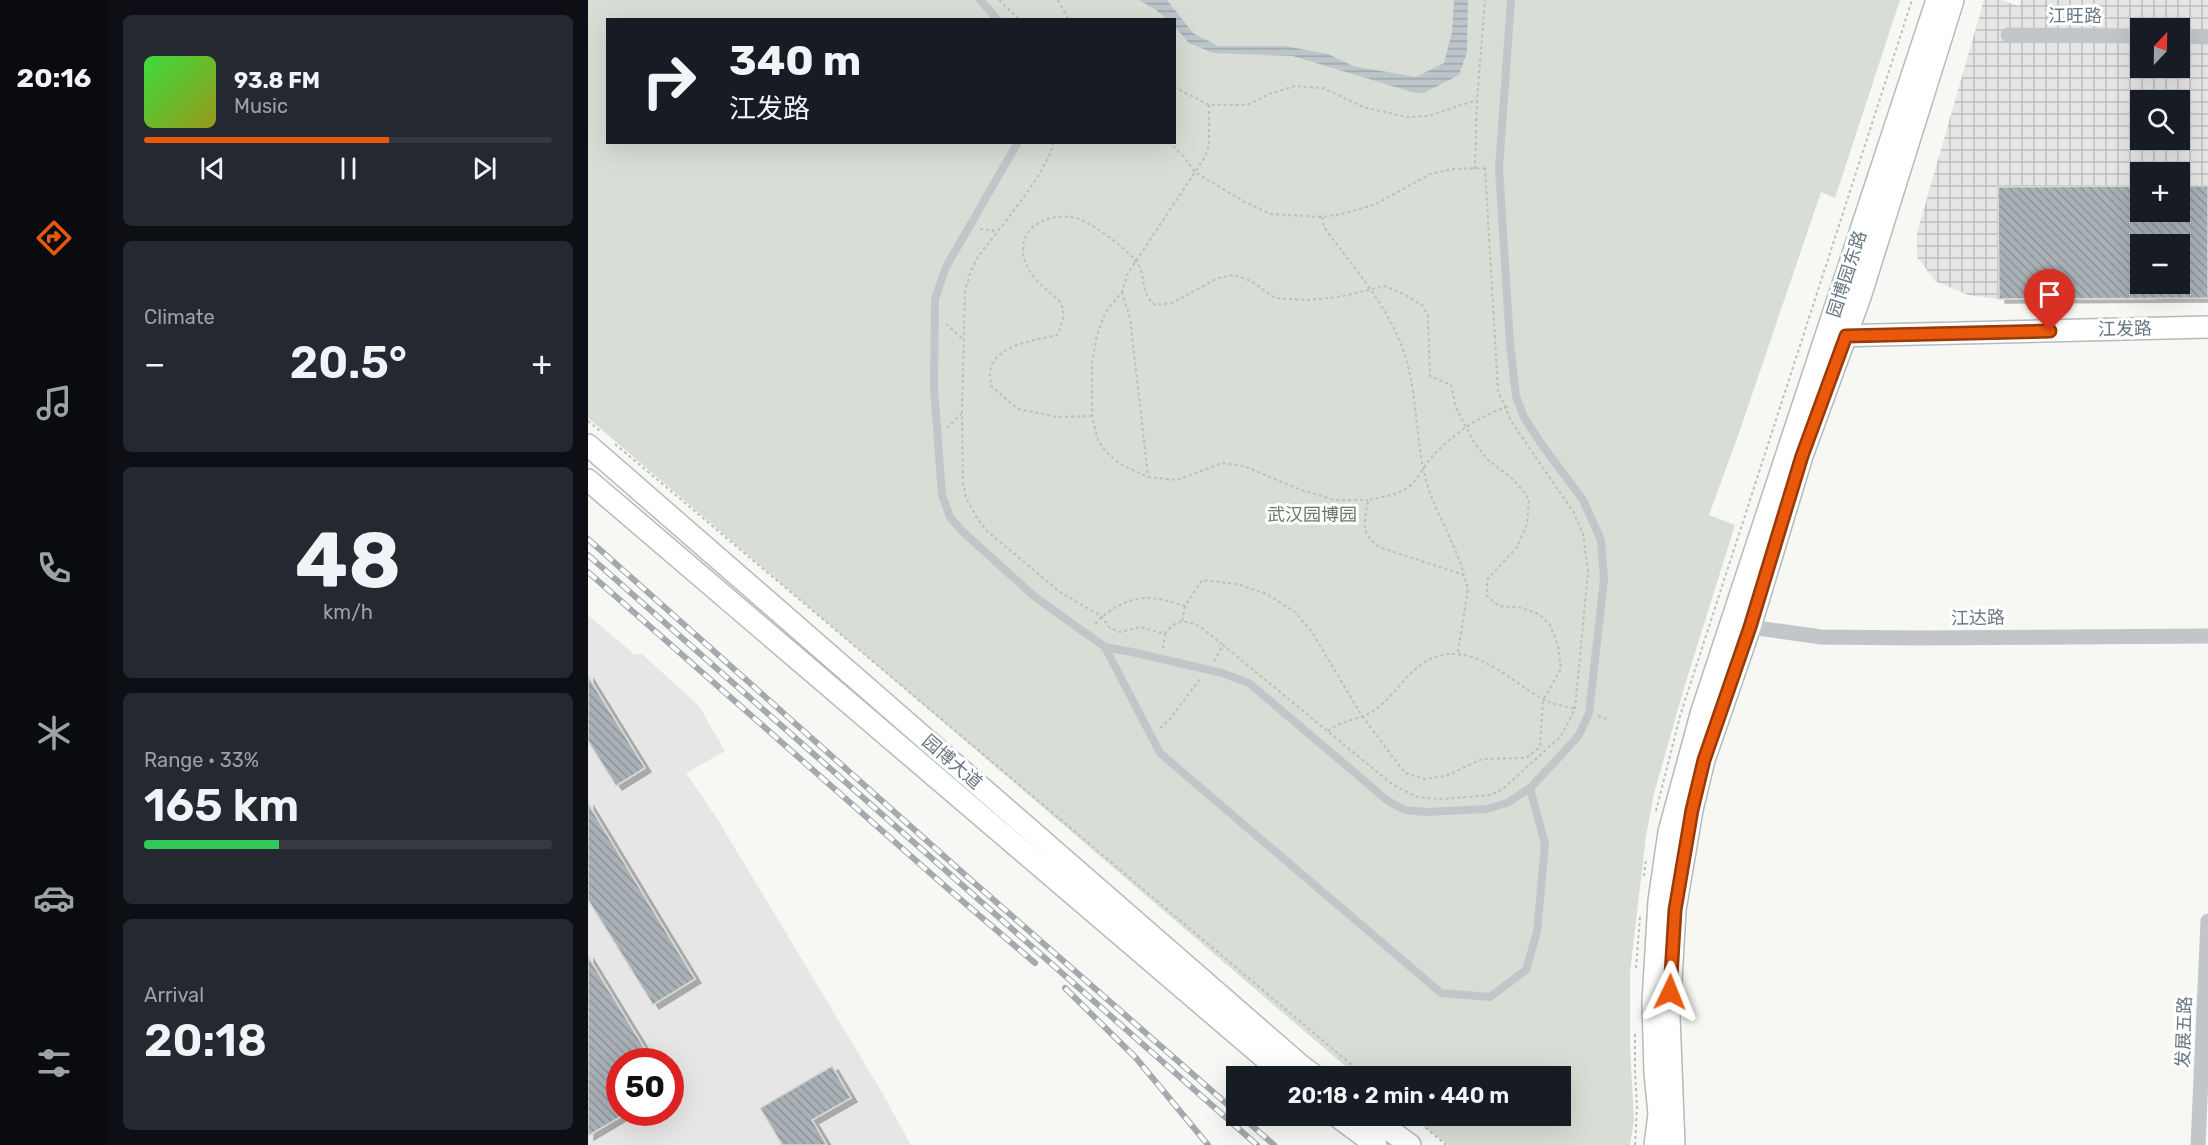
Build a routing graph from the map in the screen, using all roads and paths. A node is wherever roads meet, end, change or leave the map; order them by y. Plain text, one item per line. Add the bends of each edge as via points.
1 (980, 0) edge
2 (999, 0) edge
3 (1058, 0) edge
4 (1485, 0) edge
5 (1511, 0) edge
6 (1937, 0) edge
7 (1953, 0) edge
8 (996, 18) edge
9 (1018, 18) edge
10 (1068, 18) edge
11 (2008, 35) dead end
12 (2130, 36) edge
13 (2190, 36) edge
14 (2208, 37) edge
15 (1176, 88) edge
16 (1477, 100) junction
17 (1209, 105) junction
18 (1017, 144) edge
19 (1053, 144) edge
20 (1171, 144) edge
21 (1475, 169) junction
22 (1195, 172) junction
23 (1322, 218) junction
24 (978, 229) dead end
25 (997, 231) junction
26 (1136, 261) junction
27 (1369, 290) junction
28 (1122, 292) junction
29 (946, 316) dead end
30 (2208, 327) edge
31 (1836, 336) junction
32 (964, 340) junction
33 (1519, 404) junction
34 (1504, 408) junction
35 (962, 413) junction
36 (1092, 416) junction
37 (588, 421) edge
38 (947, 428) dead end
39 (1466, 428) junction
40 (597, 441) edge
41 (615, 444) dead end
42 (1424, 467) junction
43 (1148, 477) junction
44 (588, 480) edge
45 (1368, 500) junction
46 (981, 530) dead end
47 (987, 531) junction
48 (1464, 576) junction
49 (1185, 606) junction
50 (1101, 616) junction
51 (1182, 621) junction
52 (1750, 627) junction
53 (1166, 634) junction
54 (2208, 636) edge
55 (1223, 645) junction
56 (1105, 647) junction
57 (1162, 650) dead end
58 (1458, 652) junction
59 (1209, 670) junction
60 (1543, 700) junction
61 (1575, 709) junction
62 (1589, 713) junction
63 (1362, 716) junction
64 (1607, 718) dead end
65 (1328, 731) junction
66 (1151, 736) junction
67 (1530, 788) junction
68 (2208, 921) edge
69 (1274, 1066) edge
70 (1302, 1066) edge
71 (1353, 1066) edge
72 (1350, 1126) edge
73 (1384, 1126) edge
74 (1424, 1126) edge
75 (1376, 1145) edge
76 (1410, 1145) edge
77 (1446, 1145) edge
78 (1655, 1145) edge
79 (1674, 1145) edge
80 (2199, 1145) edge

1 - 8 lane
2 - 9 path
3 - 10 path
4 - 16 path
5 - 33 lane via 1499,168 1510,344
6 - 31 main road, 园博园东路
7 - 31 main road, 园博园东路 via 1860,297
11 - 12 street, 江旺路
13 - 14 street
15 - 17 path
16 - 17 path via 1428,116 1407,117 1363,106 1323,88 1295,86 1247,105
16 - 21 path
17 - 22 path via 1209,145
18 - 56 lane via 946,267 935,299 934,388 942,495 950,517 962,531 1035,597
19 - 25 path via 1036,179
20 - 22 path
21 - 23 path via 1430,174 1376,204
21 - 34 path via 1485,168 1498,391
22 - 23 path via 1270,214
22 - 26 path
23 - 27 path
24 - 25 path
25 - 32 path via 978,257 965,290
26 - 27 path via 1146,297 1155,305 1172,303 1218,278 1234,275 1251,281 1275,298 1308,300
26 - 28 path
26 - 36 path via 1079,219 1062,216 1040,221 1027,234 1023,251 1028,271 1061,303 1064,320 1058,335 1017,345 998,356 990,370 991,386 1018,409 1057,417
27 - 39 path via 1385,286 1424,306 1428,316 1430,376 1451,385
27 - 42 path via 1390,321 1408,366
28 - 36 path via 1105,314 1097,335 1092,363
28 - 43 path via 1130,318
29 - 32 path via 946,325
30 - 31 main road, 江发路
31 - 52 main road, 园博园东路
31 - 78 main road, 园博园东路 via 1702,711 1670,832 1659,901 1653,1002 1659,1114
32 - 35 path
33 - 34 path
33 - 62 lane via 1540,442 1583,500 1601,540 1604,579
34 - 39 path
34 - 61 path via 1574,513 1583,534 1588,571
35 - 38 path
35 - 47 path via 966,498
36 - 43 path via 1098,440 1107,452 1120,464
37 - 40 path
39 - 42 path
39 - 60 path via 1487,459 1514,480 1529,499 1527,524 1517,547 1487,580 1487,596 1499,606 1539,614 1550,626 1558,645 1561,669
40 - 70 main road, 园博大道
41 - 71 path
42 - 45 path via 1409,487
42 - 48 path
43 - 45 path via 1177,480 1222,463 1245,466 1335,500
44 - 69 main road, 园博大道
45 - 48 path via 1364,530 1369,540 1380,548
46 - 47 path
47 - 50 path via 1060,592
48 - 58 path via 1468,589
49 - 50 path via 1150,597 1128,601
49 - 51 path
49 - 63 path via 1202,580 1237,584 1267,594 1295,612 1312,632
50 - 53 path via 1120,632 1141,627
51 - 53 path via 1170,626
51 - 55 path via 1196,624
52 - 54 street, 江达路 via 1821,637
52 - 79 main road, 园博园东路 via 1704,760 1675,910 1669,1016
53 - 57 path
55 - 59 path
55 - 65 path
56 - 59 lane
56 - 66 lane
58 - 60 path via 1491,665
58 - 63 path via 1431,658 1410,672 1374,711
59 - 66 path via 1170,719
59 - 67 lane via 1249,683 1388,801 1405,810 1486,809 1507,803
60 - 61 path
60 - 63 path via 1539,747 1526,758 1482,759 1446,776 1425,779 1406,773
61 - 62 path
61 - 65 path via 1561,736 1504,788 1491,795 1441,800 1417,797 1393,785
62 - 64 path
62 - 67 lane via 1579,735
63 - 65 path via 1336,724
66 - 67 lane via 1160,753 1441,993 1490,997 1526,970 1537,932 1545,844
68 - 80 street, 发展五路
72 - 75 main road
73 - 76 main road
74 - 77 path

